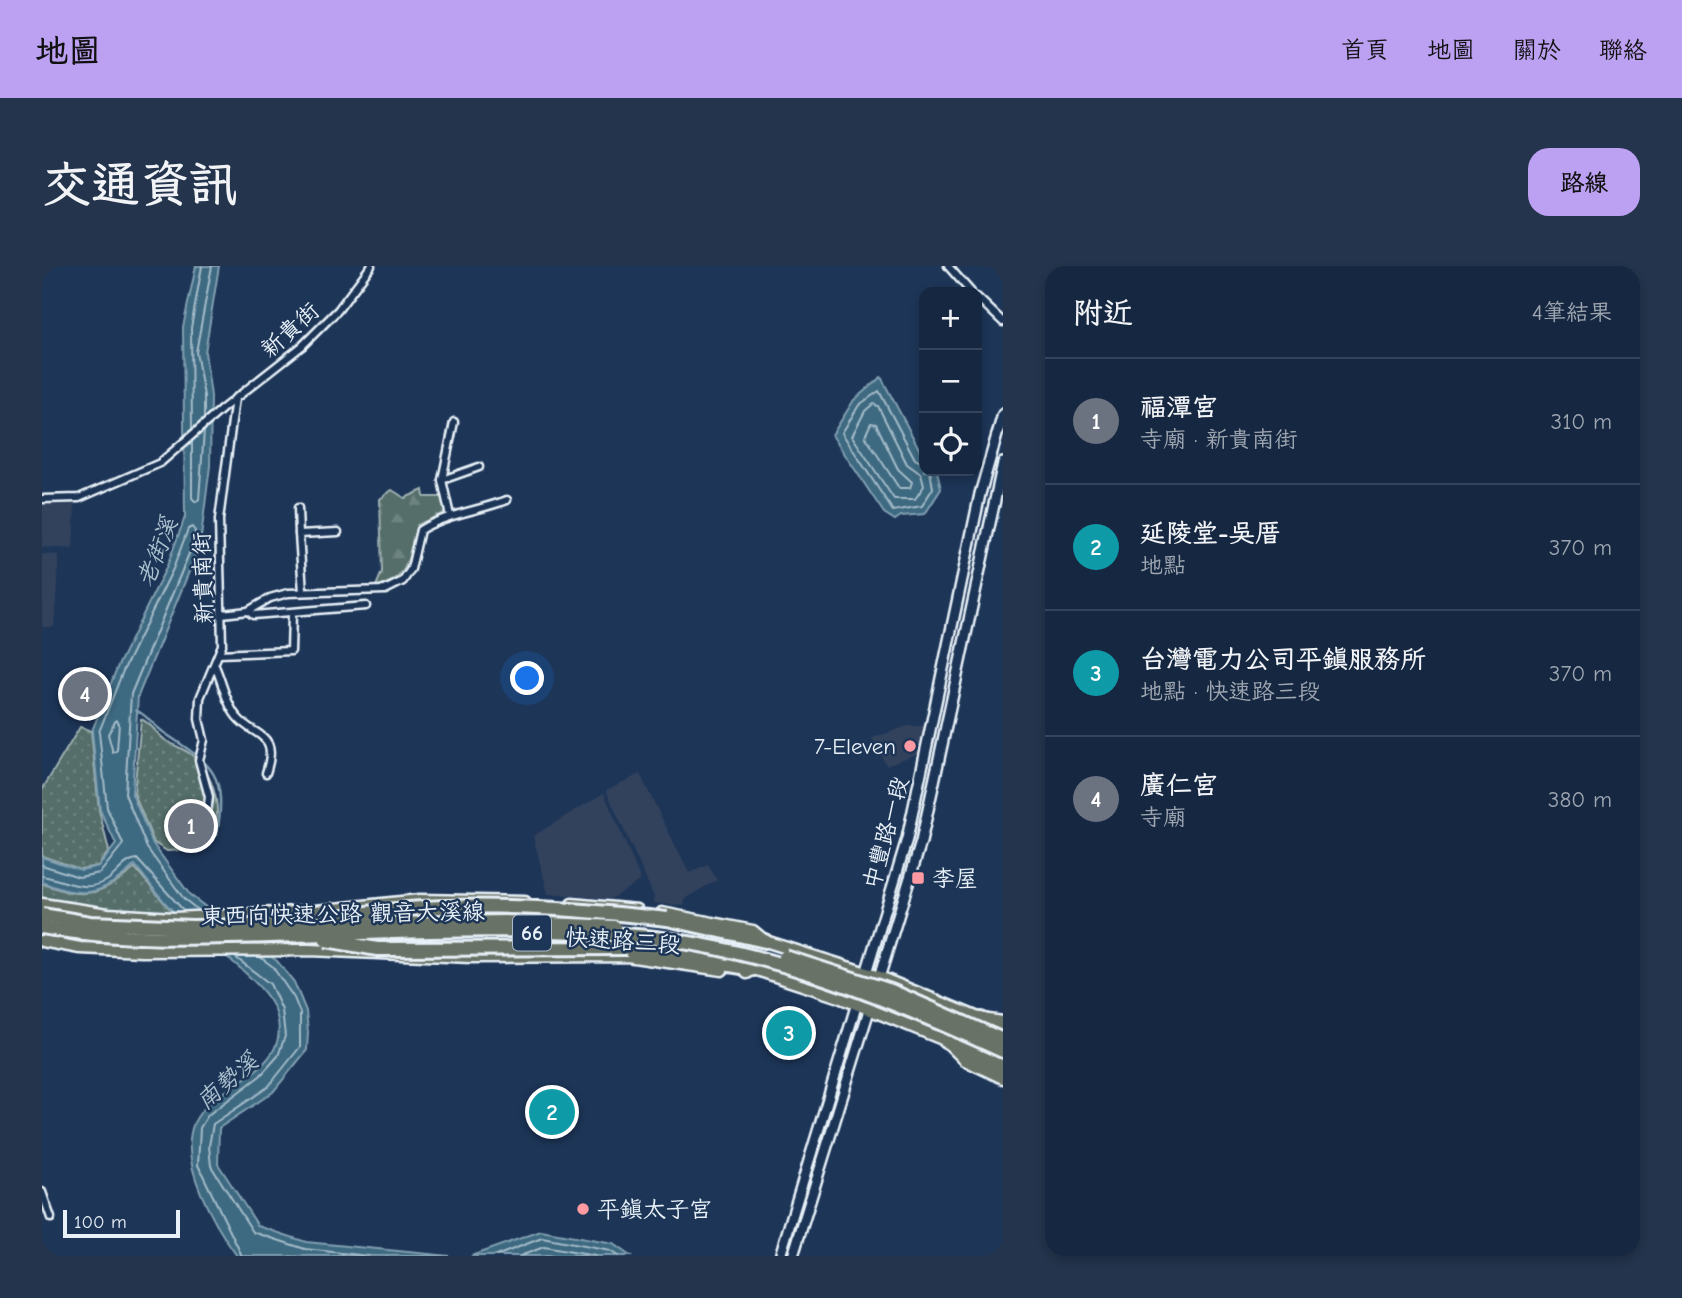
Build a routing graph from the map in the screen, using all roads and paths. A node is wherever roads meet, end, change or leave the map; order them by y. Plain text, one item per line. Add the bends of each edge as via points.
1 (371, 266) edge
2 (948, 266) edge
3 (967, 287) edge
4 (982, 303) edge
5 (1003, 322) edge
6 (236, 398) junction
7 (1003, 414) edge
8 (454, 422) dead end
9 (1003, 463) edge
10 (479, 467) dead end
11 (442, 480) junction
12 (42, 499) edge
13 (507, 500) dead end
14 (298, 508) dead end
15 (450, 516) junction
16 (338, 532) dead end
17 (299, 534) junction
18 (303, 592) junction
19 (366, 606) dead end
20 (248, 611) junction
21 (222, 614) junction
22 (292, 614) junction
23 (219, 654) junction
24 (215, 666) junction
25 (939, 688) junction
26 (953, 691) junction
27 (266, 773) dead end
28 (181, 836) dead end
29 (466, 900) junction
30 (42, 904) edge
31 (315, 911) junction
32 (467, 913) junction
33 (42, 915) edge
34 (42, 927) edge
35 (297, 930) junction
36 (467, 940) junction
37 (765, 940) junction
38 (42, 941) edge
39 (309, 950) junction
40 (470, 957) junction
41 (754, 969) junction
42 (866, 973) junction
43 (879, 977) junction
44 (856, 1004) junction
45 (869, 1009) junction
46 (981, 1019) junction
47 (1003, 1022) edge
48 (1003, 1029) edge
49 (1003, 1038) edge
50 (946, 1040) junction
51 (1003, 1051) edge
52 (1003, 1061) edge
53 (1003, 1067) edge
54 (1003, 1078) edge
55 (42, 1192) edge
56 (51, 1218) dead end
57 (780, 1256) edge
58 (793, 1256) edge

1 - 6 street, 新貴街 via 338,310 302,346
2 - 3 street
4 - 5 street
6 - 12 street, 新貴街 via 160,463 79,499
6 - 21 street, 新貴南街 via 219,520
7 - 25 main road, 中豐路一段 via 980,494
8 - 11 street
9 - 26 main road, 中豐路一段
10 - 11 street
11 - 15 street
13 - 15 street
14 - 17 street
15 - 18 street via 420,530 411,569 403,582 385,590
16 - 17 street
17 - 18 street
18 - 20 street via 271,598
19 - 22 street
20 - 21 street
20 - 22 street via 253,615
21 - 23 street, 新貴南街
22 - 23 street via 291,651
23 - 24 street, 新貴南街
24 - 27 street via 237,717 266,740
24 - 28 street, 新貴南街 via 200,698 204,740 199,760 209,797 207,822 197,839
25 - 26 main road
25 - 42 main road, 中豐路一段 via 907,839
26 - 43 main road, 中豐路一段 via 921,842
29 - 31 main road, 快速路三段 / 66
29 - 32 main road
29 - 37 main road, 快速路三段 / 66 via 610,906 679,915 753,931
30 - 31 main road, 快速路三段 / 66 via 174,918
31 - 32 main road, 快速路三段 via 370,917
32 - 36 main road
32 - 37 main road, 快速路三段 via 597,916 673,924 751,942
33 - 35 highway, 東西向快速公路 觀音大溪線 / 66, bridge via 90,923
34 - 35 highway, 東西向快速公路 觀音大溪線 / 66, bridge via 137,937
35 - 37 highway, bridge via 358,913 418,908 589,910 667,919
35 - 41 highway, bridge via 377,949 627,948
35 - 49 highway, 東西向快速公路 觀音大溪線 / 66, bridge via 586,923 675,934 837,972
35 - 51 highway, 東西向快速公路 觀音大溪線 / 66, bridge via 578,932 655,938 785,965 872,994
36 - 39 main road, 快速路三段 via 363,942
36 - 40 main road
36 - 41 main road, 快速路三段 via 636,942 741,961
37 - 42 main road, 快速路三段 / 66
38 - 39 main road, 66 via 92,948
39 - 40 main road, 快速路三段 / 66
40 - 41 main road, 快速路三段 / 66 via 627,956 746,973
41 - 44 main road, 快速路三段 / 66
42 - 43 main road, 快速路三段 / 66
42 - 44 main road, 中豐路一段
43 - 45 main road, 中豐路一段
43 - 46 main road, 快速路三段 / 66
44 - 45 main road, 快速路三段 / 66
44 - 57 main road, 中豐路一段
45 - 50 main road, 快速路三段 / 66
45 - 58 main road, 中豐路一段
46 - 47 main road, 快速路三段 / 66
46 - 48 highway
46 - 49 main road, 快速路三段
50 - 52 main road, 快速路三段
50 - 53 highway
50 - 54 main road, 快速路三段 / 66 via 965,1060
55 - 56 street

